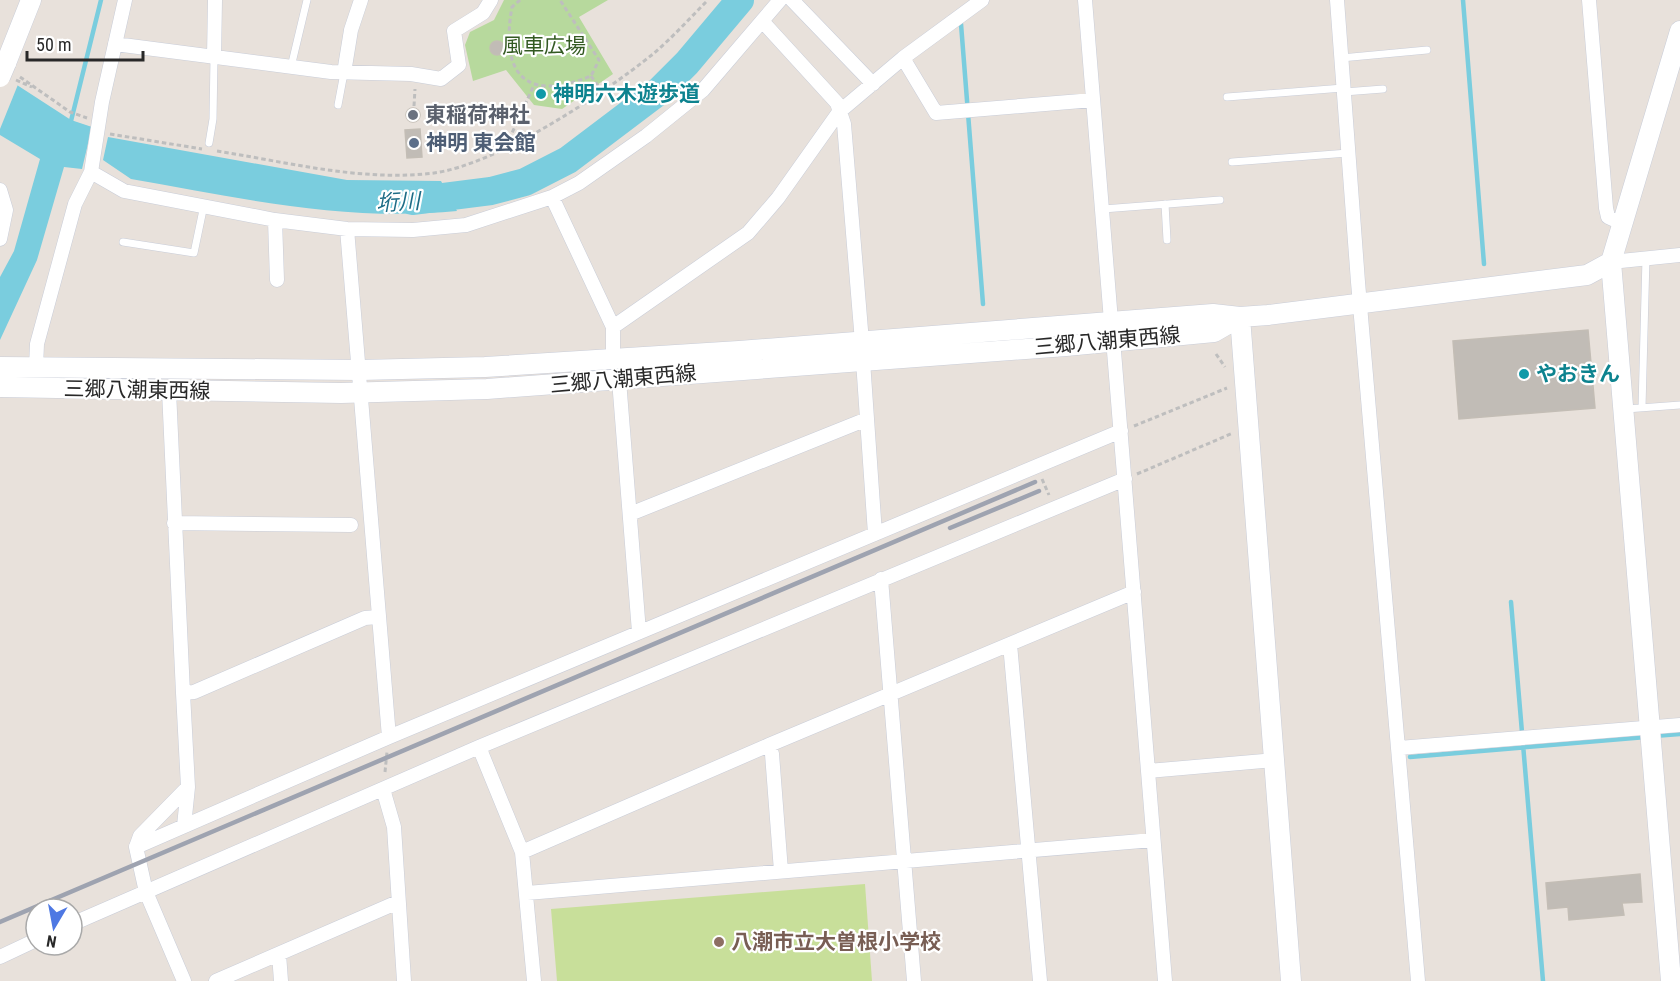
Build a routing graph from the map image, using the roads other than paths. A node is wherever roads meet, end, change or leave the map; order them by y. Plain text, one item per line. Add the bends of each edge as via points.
1 (31, 0) edge
2 (125, 0) edge
3 (215, 0) edge
4 (307, 0) edge
5 (361, 0) edge
6 (780, 0) edge
7 (792, 0) edge
8 (982, 0) edge
9 (1085, 0) edge
10 (1337, 0) edge
11 (1589, 0) edge
12 (487, 1) edge
13 (762, 21) junction
14 (1680, 31) edge
15 (115, 44) junction
16 (1427, 50) dead end
17 (214, 58) junction
18 (903, 58) junction
19 (1341, 58) junction
20 (291, 68) junction
21 (3, 70) edge
22 (344, 72) junction
23 (873, 84) junction
24 (1383, 89) dead end
25 (1344, 90) junction
26 (1227, 97) dead end
27 (1093, 100) junction
28 (338, 105) dead end
29 (839, 112) junction
30 (207, 146) road end
31 (1348, 153) junction
32 (1232, 162) dead end
33 (91, 172) junction
34 (0, 190) edge
35 (552, 197) junction
36 (1220, 200) dead end
37 (1165, 204) junction
38 (204, 205) junction
39 (1103, 209) junction
40 (275, 220) junction
41 (1621, 223) junction
42 (347, 229) junction
43 (0, 239) edge
44 (1167, 240) dead end
45 (123, 242) dead end
46 (1680, 255) edge
47 (1646, 258) junction
48 (1611, 262) junction
49 (277, 280) dead end
50 (1360, 306) junction
51 (1240, 317) junction
52 (613, 327) junction
53 (1112, 330) junction
54 (863, 351) junction
55 (613, 360) junction
56 (0, 367) edge
57 (36, 367) junction
58 (360, 370) junction
59 (619, 380) junction
60 (0, 387) edge
61 (169, 392) junction
62 (361, 393) junction
63 (1680, 405) edge
64 (1642, 407) junction
65 (1622, 409) junction
66 (867, 418) junction
67 (1121, 431) junction
68 (1125, 479) junction
69 (630, 514) junction
70 (174, 523) junction
71 (351, 525) dead end
72 (875, 534) junction
73 (881, 579) junction
74 (1134, 592) junction
75 (378, 617) junction
76 (639, 632) junction
77 (1010, 644) junction
78 (183, 693) junction
79 (892, 694) junction
80 (1680, 725) edge
81 (1649, 727) junction
82 (389, 737) junction
83 (769, 745) junction
84 (479, 747) junction
85 (1399, 748) junction
86 (1275, 760) junction
87 (1148, 771) junction
88 (188, 787) junction
89 (383, 789) junction
90 (184, 826) junction
91 (1153, 840) junction
92 (136, 847) junction
93 (1029, 850) junction
94 (522, 852) junction
95 (904, 861) junction
96 (780, 871) junction
97 (146, 892) junction
98 (527, 893) junction
99 (398, 902) junction
100 (84, 919) edge
101 (24, 946) edge
102 (279, 954) junction
103 (0, 957) edge
104 (184, 981) edge
105 (216, 981) edge
106 (281, 981) edge
107 (404, 981) edge
108 (534, 981) edge
109 (914, 981) edge
110 (1040, 981) edge
111 (1165, 981) edge
112 (1291, 981) edge
113 (1418, 981) edge
114 (1671, 981) edge

1 - 21 street
2 - 15 street
3 - 17 street
4 - 20 lane
5 - 22 street
6 - 13 street
7 - 23 street
8 - 18 street
9 - 27 street
10 - 19 street
11 - 41 street via 1606,208 1608,217
12 - 22 street via 483,13 454,31 459,64 441,79
13 - 29 street via 837,103
13 - 35 street via 725,67 682,109 579,183
14 - 41 street
15 - 17 street
15 - 33 street
16 - 19 lane
17 - 20 street
17 - 30 lane via 213,118
18 - 23 street
18 - 27 street via 936,113
19 - 25 street
20 - 22 street
22 - 28 lane
23 - 29 street
24 - 25 lane
25 - 26 lane
25 - 31 street
27 - 39 street
29 - 52 street via 748,233
29 - 54 street via 844,124
31 - 32 lane
31 - 50 street
33 - 38 street via 124,191
33 - 57 street via 72,214 39,336
34 - 43 street via 6,202
35 - 42 street via 466,225 413,230
35 - 52 street
36 - 37 lane
37 - 39 lane
37 - 44 lane
38 - 40 street
38 - 45 lane via 194,253
39 - 53 street
40 - 42 street
40 - 49 street
41 - 48 street
42 - 58 street
46 - 47 street
47 - 48 street
47 - 64 lane
48 - 50 street, 三郷八潮東西線 via 1587,275
48 - 65 street
50 - 51 street, 三郷八潮東西線
50 - 85 street
51 - 53 street, 三郷八潮東西線 via 1213,314
51 - 86 street
52 - 55 street
53 - 54 street, 三郷八潮東西線
53 - 67 street
54 - 55 street, 三郷八潮東西線
54 - 59 street, 三郷八潮東西線
54 - 66 street
55 - 58 street, 三郷八潮東西線
56 - 57 street, 三郷八潮東西線
57 - 58 street, 三郷八潮東西線
58 - 62 street
59 - 62 street, 三郷八潮東西線
59 - 69 street
60 - 61 street, 三郷八潮東西線
61 - 62 street, 三郷八潮東西線
61 - 70 street
62 - 75 street
63 - 64 lane
64 - 65 lane
65 - 81 street
66 - 69 street
66 - 72 street
67 - 68 street
67 - 72 street
68 - 73 street
68 - 74 street
69 - 76 street
70 - 71 street
70 - 78 street
72 - 76 street
73 - 79 street
73 - 84 street
74 - 77 street
74 - 87 street
75 - 78 street via 365,618 194,692
75 - 82 street
76 - 82 street
77 - 79 street
77 - 93 street
78 - 88 street
79 - 83 street
79 - 95 street
80 - 81 street
81 - 85 street
81 - 114 street
82 - 90 street
83 - 94 street
83 - 96 street
84 - 89 street
84 - 94 street
85 - 113 street
86 - 87 street
86 - 112 street
87 - 91 street
88 - 90 street
88 - 92 street via 140,836
89 - 97 street
89 - 99 street via 394,827
90 - 92 street
91 - 93 street
91 - 111 street
92 - 97 street
93 - 95 street
93 - 110 street
94 - 98 street
95 - 96 street
95 - 109 street
96 - 98 street
97 - 100 street
97 - 104 street
98 - 108 street
99 - 102 street
99 - 107 street
101 - 103 street
102 - 105 street
102 - 106 street

